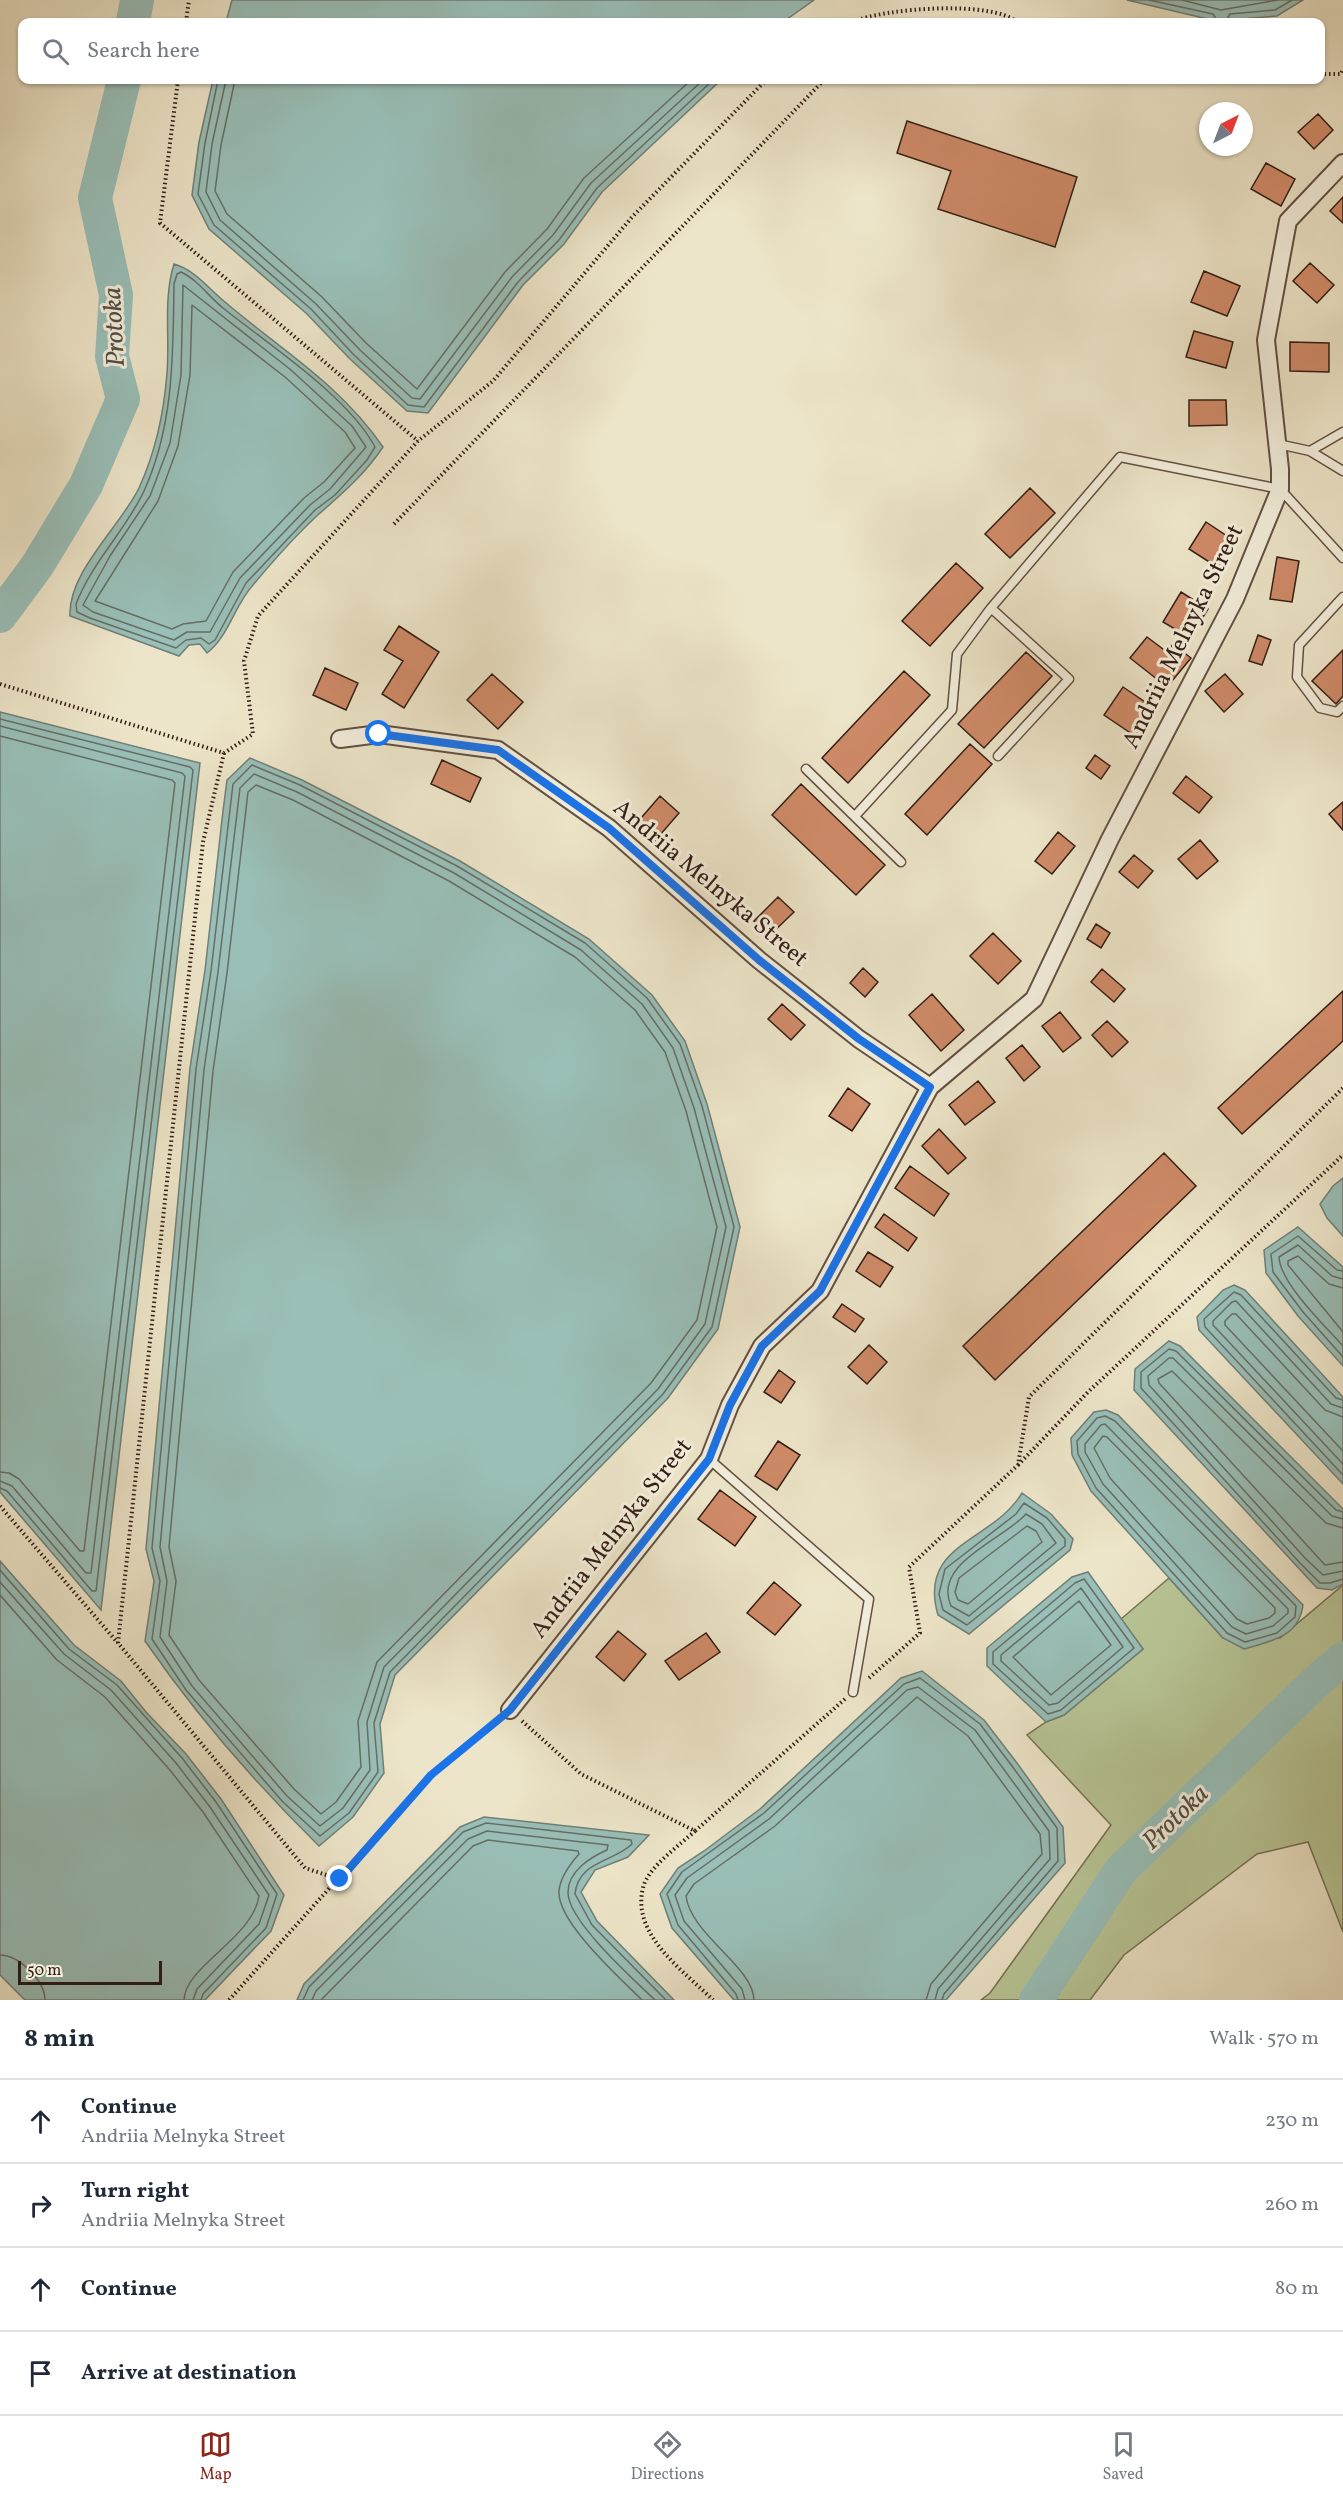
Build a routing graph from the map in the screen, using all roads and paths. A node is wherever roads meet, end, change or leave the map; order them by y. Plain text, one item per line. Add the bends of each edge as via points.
1 (189, 0) edge
2 (187, 18) edge
3 (862, 18) edge
4 (1013, 18) edge
5 (1343, 69) edge
6 (1325, 74) edge
7 (177, 84) edge
8 (762, 84) edge
9 (820, 84) edge
10 (1343, 163) edge
11 (1343, 432) edge
12 (418, 441) junction
13 (1278, 444) junction
14 (1310, 451) junction
15 (1343, 471) edge
16 (1280, 489) junction
17 (394, 524) dead end
18 (1343, 558) edge
19 (1343, 597) edge
20 (991, 608) junction
21 (0, 684) edge
22 (1343, 706) edge
23 (340, 739) dead end
24 (224, 753) junction
25 (998, 756) dead end
26 (806, 768) dead end
27 (855, 816) junction
28 (901, 862) dead end
29 (930, 1087) junction
30 (1343, 1088) edge
31 (1343, 1155) edge
32 (709, 1459) junction
33 (1017, 1465) junction
34 (0, 1506) edge
35 (118, 1643) junction
36 (853, 1692) junction
37 (510, 1710) junction
38 (695, 1830) junction
39 (340, 1879) junction
40 (229, 2000) edge
41 (713, 2000) edge

1 - 2 path
3 - 4 path via 948,6 1009,14
5 - 6 path via 1341,74
7 - 12 path via 160,223
8 - 12 path via 633,216 493,381
9 - 17 path
10 - 13 street, Andriia Melnyka Street via 1288,221 1266,340
11 - 14 lane
12 - 24 path via 258,616 244,661 253,734
13 - 14 lane
13 - 16 street, Andriia Melnyka Street
14 - 15 lane
16 - 18 lane
16 - 20 lane via 1120,457
16 - 29 street, Andriia Melnyka Street via 1235,598 1110,839 1034,999
19 - 22 lane via 1299,645 1297,677 1320,708 1337,712
20 - 25 lane via 1069,679
20 - 27 lane via 957,654 951,710
21 - 24 path
23 - 29 street, Andriia Melnyka Street via 379,734 498,750 609,828 759,960 859,1039
24 - 35 path via 203,842
26 - 27 lane
27 - 28 lane
29 - 32 street, Andriia Melnyka Street via 820,1291 762,1346 730,1405
30 - 33 path via 1029,1397
31 - 33 path via 1089,1392
32 - 36 lane via 869,1599
32 - 37 street, Andriia Melnyka Street
33 - 36 path via 909,1567 920,1633
34 - 35 path
35 - 39 path via 305,1868
36 - 38 path
37 - 38 path via 581,1774
37 - 39 path via 431,1775
38 - 41 path via 662,1860 643,1886 642,1914 655,1942
39 - 40 path

